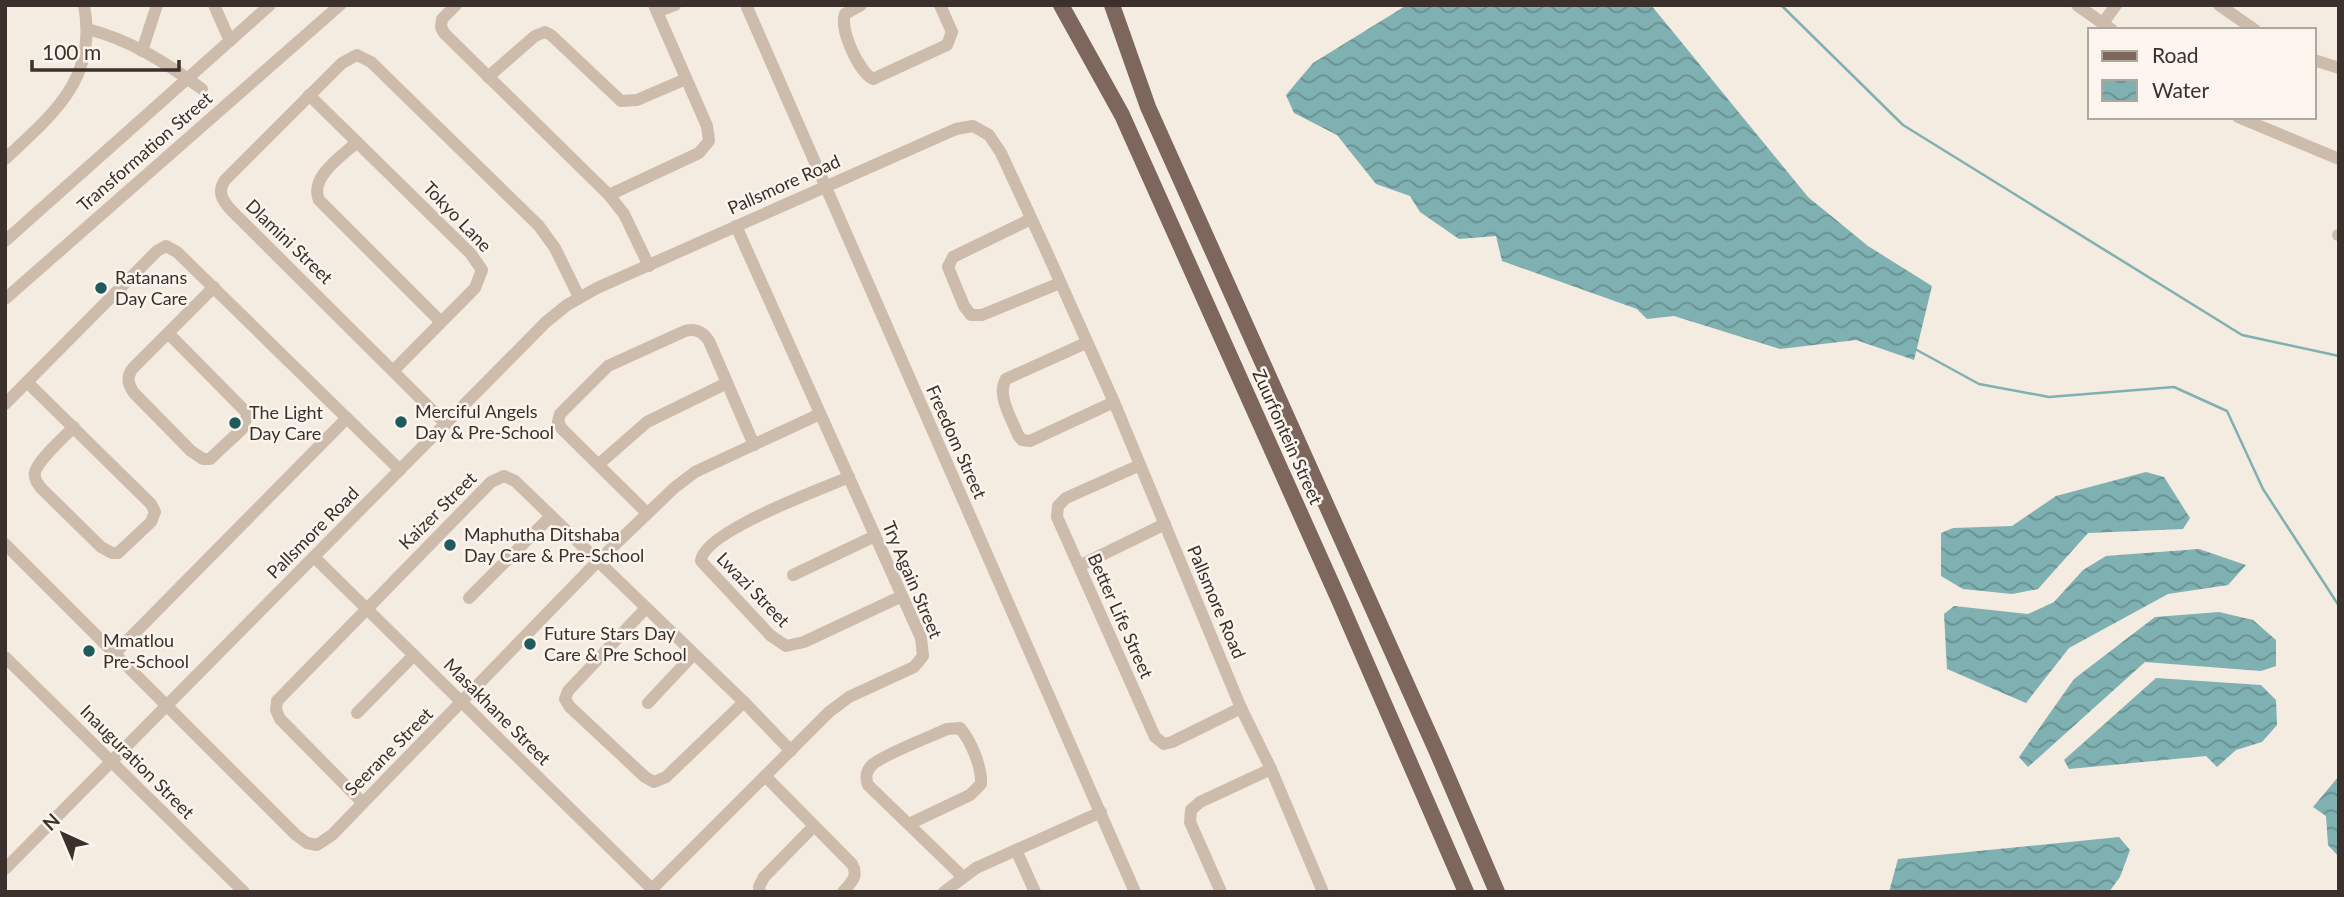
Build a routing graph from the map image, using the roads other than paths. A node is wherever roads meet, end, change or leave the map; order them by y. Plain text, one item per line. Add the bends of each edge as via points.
1 (84, 5) edge
2 (158, 5) edge
3 (214, 5) edge
4 (270, 5) edge
5 (340, 5) edge
6 (456, 5) edge
7 (675, 5) edge
8 (746, 5) edge
9 (861, 5) edge
10 (940, 5) edge
11 (1061, 5) edge
12 (1112, 5) edge
13 (2077, 5) edge
14 (2116, 5) edge
15 (2219, 5) edge
16 (656, 9) edge
17 (2107, 26) edge
18 (2252, 28) edge
19 (87, 29) junction
20 (230, 41) junction
21 (142, 51) junction
22 (2316, 61) edge
23 (2339, 68) edge
24 (488, 77) junction
25 (187, 78) junction
26 (687, 79) junction
27 (202, 89) dead end
28 (309, 95) junction
29 (2243, 119) edge
30 (357, 142) junction
31 (5, 159) edge
32 (2339, 159) edge
33 (825, 186) junction
34 (609, 195) junction
35 (1031, 219) junction
36 (736, 226) junction
37 (5, 241) edge
38 (649, 265) junction
39 (1060, 283) junction
40 (215, 287) junction
41 (579, 297) junction
42 (5, 299) edge
43 (441, 322) junction
44 (169, 334) junction
45 (1086, 342) junction
46 (394, 370) junction
47 (27, 382) junction
48 (727, 383) junction
49 (1114, 402) junction
50 (5, 404) edge
51 (820, 414) junction
52 (347, 418) junction
53 (446, 424) junction
54 (74, 427) junction
55 (754, 444) junction
56 (599, 464) junction
57 (1140, 465) junction
58 (401, 470) junction
59 (849, 477) junction
60 (647, 513) junction
61 (551, 516) junction
62 (1165, 524) junction
63 (875, 536) junction
64 (5, 544) edge
65 (314, 558) junction
66 (597, 562) junction
67 (1079, 566) junction
68 (793, 575) dead end
69 (902, 596) junction
70 (469, 598) dead end
71 (646, 608) junction
72 (366, 609) junction
73 (115, 653) junction
74 (414, 655) junction
75 (694, 655) junction
76 (5, 657) edge
77 (463, 702) junction
78 (744, 702) junction
79 (648, 703) dead end
80 (167, 706) junction
81 (1241, 708) junction
82 (357, 713) dead end
83 (791, 751) junction
84 (112, 762) junction
85 (1271, 769) junction
86 (765, 776) junction
87 (363, 803) junction
88 (1101, 813) junction
89 (909, 824) junction
90 (814, 826) junction
91 (1016, 850) junction
92 (5, 869) edge
93 (963, 877) junction
94 (653, 890) edge
95 (244, 892) edge
96 (760, 892) edge
97 (843, 892) edge
98 (944, 892) edge
99 (1035, 892) edge
100 (1135, 892) edge
101 (1222, 892) edge
102 (1323, 892) edge
103 (1466, 892) edge
104 (1497, 892) edge

1 - 19 street
2 - 21 street
3 - 20 street
4 - 20 street
5 - 42 street, Transformation Street
6 - 24 street via 442,19 442,30
7 - 16 street
8 - 33 street, Freedom Street
9 - 10 street via 845,14 843,27 862,69 873,79 947,45 952,32
11 - 103 main road, Zuurfontein Street via 1122,115
12 - 104 main road, Zuurfontein Street via 1148,107
13 - 17 street
14 - 17 street
15 - 18 street
16 - 26 street
19 - 21 street
19 - 31 street via 82,61 65,100
20 - 25 street
21 - 25 street
22 - 23 street
24 - 26 street via 545,32 621,101 637,100
24 - 34 street
25 - 27 street
25 - 37 street
26 - 34 street via 709,141 699,153
28 - 30 street, Tokyo Lane
28 - 41 street, Dlamini Street via 357,55 371,62 534,220 555,248
28 - 46 street, Dlamini Street via 225,180 221,197
29 - 32 street
30 - 43 street via 320,179 316,189 319,200
30 - 43 street, Tokyo Lane via 480,265 482,276 475,288
33 - 35 street, Pallsmore Road via 956,129 974,126 995,143
33 - 36 street, Pallsmore Road
33 - 88 street, Freedom Street
34 - 38 street via 624,214
35 - 39 street, Pallsmore Road
35 - 39 street via 953,257 948,267 964,306 971,315 982,315
36 - 38 street, Pallsmore Road
36 - 51 street, Try Again Street
38 - 41 street, Pallsmore Road
39 - 45 street, Pallsmore Road
40 - 44 street
40 - 47 street via 174,249 163,247
40 - 52 street
41 - 53 street, Pallsmore Road via 546,322
43 - 46 street, Tokyo Lane
44 - 44 street via 130,372 129,384 191,451 210,458 242,429 248,414
45 - 49 street, Pallsmore Road
45 - 49 street via 1003,382 1003,396 1018,435 1030,441
46 - 53 street, Dlamini Street
47 - 50 street
47 - 54 street
48 - 55 street
48 - 56 street via 647,422
48 - 56 street via 709,341 696,330 608,366 560,414 558,422
49 - 57 street, Pallsmore Road
51 - 55 street, Seerane Street
51 - 59 street, Try Again Street
52 - 58 street
52 - 73 street
53 - 58 street, Pallsmore Road
54 - 54 street via 154,508 155,516 118,553 101,547 41,488 35,476
55 - 60 street, Seerane Street via 684,479
56 - 60 street
57 - 62 street, Pallsmore Road
57 - 67 street, Better Life Street via 1066,498 1058,506 1057,517
58 - 65 street, Pallsmore Road
59 - 63 street, Try Again Street
59 - 69 street, Lwazi Street via 736,527 705,550 701,561 786,646
60 - 66 street, Seerane Street
61 - 66 street, Kaizer Street
61 - 70 street
61 - 72 street, Kaizer Street via 512,479 495,479
62 - 67 street
62 - 81 street, Pallsmore Road
63 - 68 street
63 - 69 street, Try Again Street
64 - 73 street, Seerane Street
65 - 72 street, Masakhane Street
65 - 80 street, Pallsmore Road
66 - 71 street, Kaizer Street
66 - 77 street, Seerane Street
67 - 81 street, Better Life Street via 1158,740 1172,742
69 - 83 street, Try Again Street via 923,644 920,662 839,703
71 - 75 street, Kaizer Street
71 - 78 street via 568,691 565,699 570,707 654,782 666,777
72 - 74 street, Masakhane Street
72 - 87 street, Kaizer Street via 284,692 275,710
73 - 80 street, Seerane Street
74 - 77 street, Masakhane Street
74 - 82 street
75 - 78 street, Kaizer Street
75 - 79 street
76 - 84 street, Inauguration Street
77 - 87 street, Seerane Street
77 - 94 street, Masakhane Street
78 - 83 street, Kaizer Street
80 - 84 street, Pallsmore Road
80 - 87 street, Seerane Street via 307,843 317,845 327,839
81 - 85 street, Pallsmore Road
83 - 86 street, Try Again Street
84 - 92 street, Pallsmore Road
84 - 95 street, Inauguration Street
85 - 101 street via 1191,810 1190,822
85 - 102 street, Pallsmore Road
86 - 90 street
86 - 94 street, Try Again Street
88 - 91 street
88 - 100 street, Freedom Street
89 - 89 street via 868,785 867,772 876,761 947,729 960,728 980,771 981,784
89 - 93 street
90 - 96 street via 764,877
90 - 97 street via 855,869
91 - 93 street
91 - 99 street
93 - 98 street

